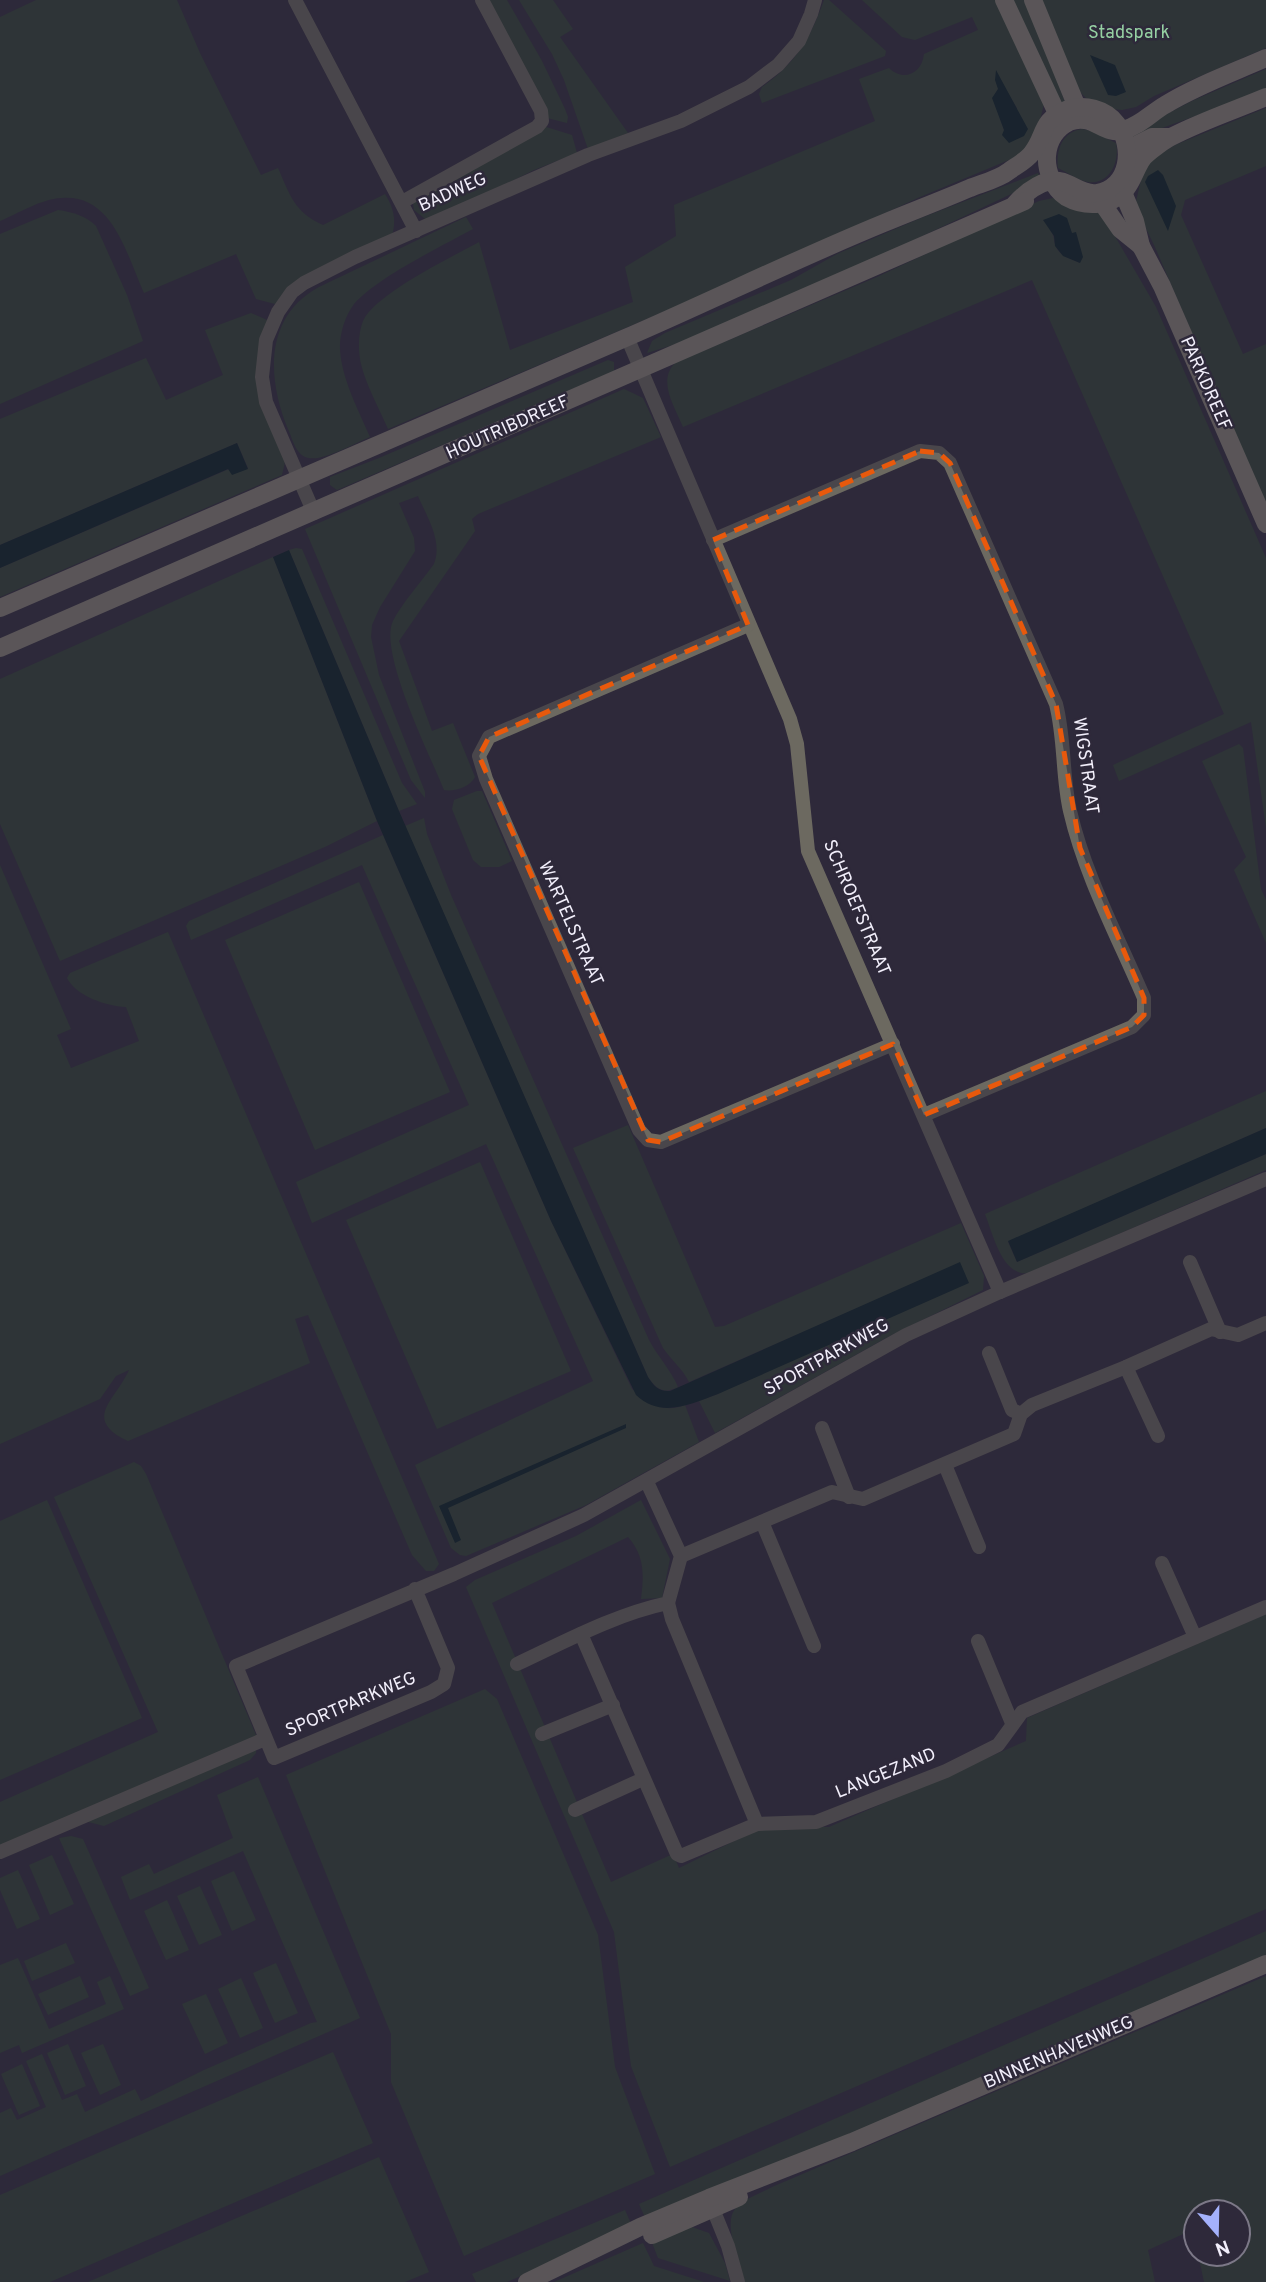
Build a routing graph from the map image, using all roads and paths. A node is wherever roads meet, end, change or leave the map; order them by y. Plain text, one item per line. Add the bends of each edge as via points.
1 (295, 0) edge
2 (482, 0) edge
3 (814, 0) edge
4 (1004, 0) edge
5 (1033, 0) edge
6 (1266, 58) edge
7 (1266, 97) edge
8 (1077, 107) junction
9 (1059, 121) junction
10 (1118, 126) junction
11 (1135, 155) junction
12 (1047, 162) junction
13 (1007, 173) junction
14 (1055, 185) junction
15 (1120, 187) junction
16 (402, 202) junction
17 (1102, 203) junction
18 (416, 231) junction
19 (1141, 246) junction
20 (627, 337) junction
21 (640, 370) junction
22 (300, 477) junction
23 (314, 513) junction
24 (1266, 524) edge
25 (713, 540) junction
26 (0, 608) edge
27 (748, 625) junction
28 (0, 648) edge
29 (893, 1044) junction
30 (924, 1115) junction
31 (1266, 1179) edge
32 (1190, 1262) dead end
33 (1000, 1292) junction
34 (1266, 1323) edge
35 (1220, 1332) junction
36 (989, 1353) dead end
37 (1126, 1367) junction
38 (1021, 1414) junction
39 (822, 1427) dead end
40 (1158, 1436) dead end
41 (945, 1465) junction
42 (647, 1482) junction
43 (849, 1497) junction
44 (762, 1522) junction
45 (979, 1547) dead end
46 (681, 1556) junction
47 (1162, 1563) dead end
48 (415, 1589) junction
49 (668, 1603) junction
50 (1266, 1607) edge
51 (581, 1634) junction
52 (1195, 1637) junction
53 (978, 1641) dead end
54 (814, 1646) dead end
55 (517, 1664) dead end
56 (613, 1706) junction
57 (1012, 1723) junction
58 (542, 1734) dead end
59 (265, 1739) junction
60 (643, 1779) junction
61 (575, 1810) dead end
62 (757, 1824) junction
63 (0, 1852) edge
64 (1266, 1964) edge
65 (711, 2204) junction
66 (529, 2282) edge
67 (738, 2282) edge

1 - 16 street
2 - 16 street via 541,111 541,121
3 - 18 street, BADWEG via 799,41 749,87 681,121 588,155
4 - 9 main road
5 - 8 main road
6 - 10 main road via 1163,106 1146,120
7 - 11 main road
8 - 9 main road
8 - 10 main road via 1094,108
9 - 10 main road via 1089,120 1112,130
9 - 12 main road
9 - 13 main road, HOUTRIBDREEF via 1048,122 1031,154
10 - 11 main road
11 - 15 main road via 1130,184
12 - 13 main road, HOUTRIBDREEF via 1022,173
12 - 14 main road
13 - 20 main road, HOUTRIBDREEF
14 - 15 main road via 1060,180 1095,193
14 - 17 main road via 1081,203
14 - 21 main road, HOUTRIBDREEF via 1026,192 1015,204 955,233
15 - 17 main road
15 - 19 main road, PARKDREEF
16 - 18 street
17 - 19 main road, PARKDREEF via 1120,229
18 - 22 street, BADWEG via 304,283 278,312 266,340 262,377 266,402
19 - 24 main road, PARKDREEF
20 - 21 street, SCHROEFSTRAAT
20 - 22 main road, HOUTRIBDREEF
21 - 23 main road, HOUTRIBDREEF
21 - 25 street, SCHROEFSTRAAT
22 - 23 street, BADWEG
22 - 26 main road, HOUTRIBDREEF
23 - 28 main road, HOUTRIBDREEF
25 - 27 street, SCHROEFSTRAAT
25 - 30 street, WIGSTRAAT via 920,451 939,453 950,463 1056,704 1069,808 1080,848 1144,998 1144,1015 1132,1027
27 - 29 street, SCHROEFSTRAAT via 797,744 808,851
27 - 29 street, WARTELSTRAAT via 489,737 479,756 486,779 639,1130 648,1140 661,1142
29 - 30 street, SCHROEFSTRAAT
30 - 33 street, SCHROEFSTRAAT
31 - 33 street, SPORTPARKWEG
32 - 35 street
33 - 42 street, SPORTPARKWEG via 906,1335
34 - 35 street via 1238,1335
35 - 37 street via 1210,1329
36 - 38 street via 1012,1410
37 - 38 street via 1032,1405
37 - 40 street
38 - 41 street via 1014,1434
39 - 43 street
41 - 43 street via 863,1499
41 - 45 street
42 - 46 street
42 - 48 street, SPORTPARKWEG via 584,1515
43 - 44 street via 832,1492
44 - 46 street
44 - 54 street
46 - 49 street
47 - 52 street
48 - 59 street, SPORTPARKWEG via 236,1666
48 - 59 street, SPORTPARKWEG via 448,1668 444,1684 274,1758
49 - 51 street
49 - 62 street
50 - 52 street, LANGEZAND
51 - 55 street
51 - 56 street, LANGEZAND
52 - 57 street, LANGEZAND via 1022,1712
53 - 57 street
56 - 58 street
56 - 60 street, LANGEZAND
57 - 62 street, LANGEZAND via 998,1745 935,1775 816,1822
59 - 63 street, SPORTPARKWEG
60 - 61 street
60 - 62 street, LANGEZAND via 681,1856
64 - 65 main road, BINNENHAVENWEG
65 - 66 main road, BINNENHAVENWEG via 640,2227
65 - 67 street

